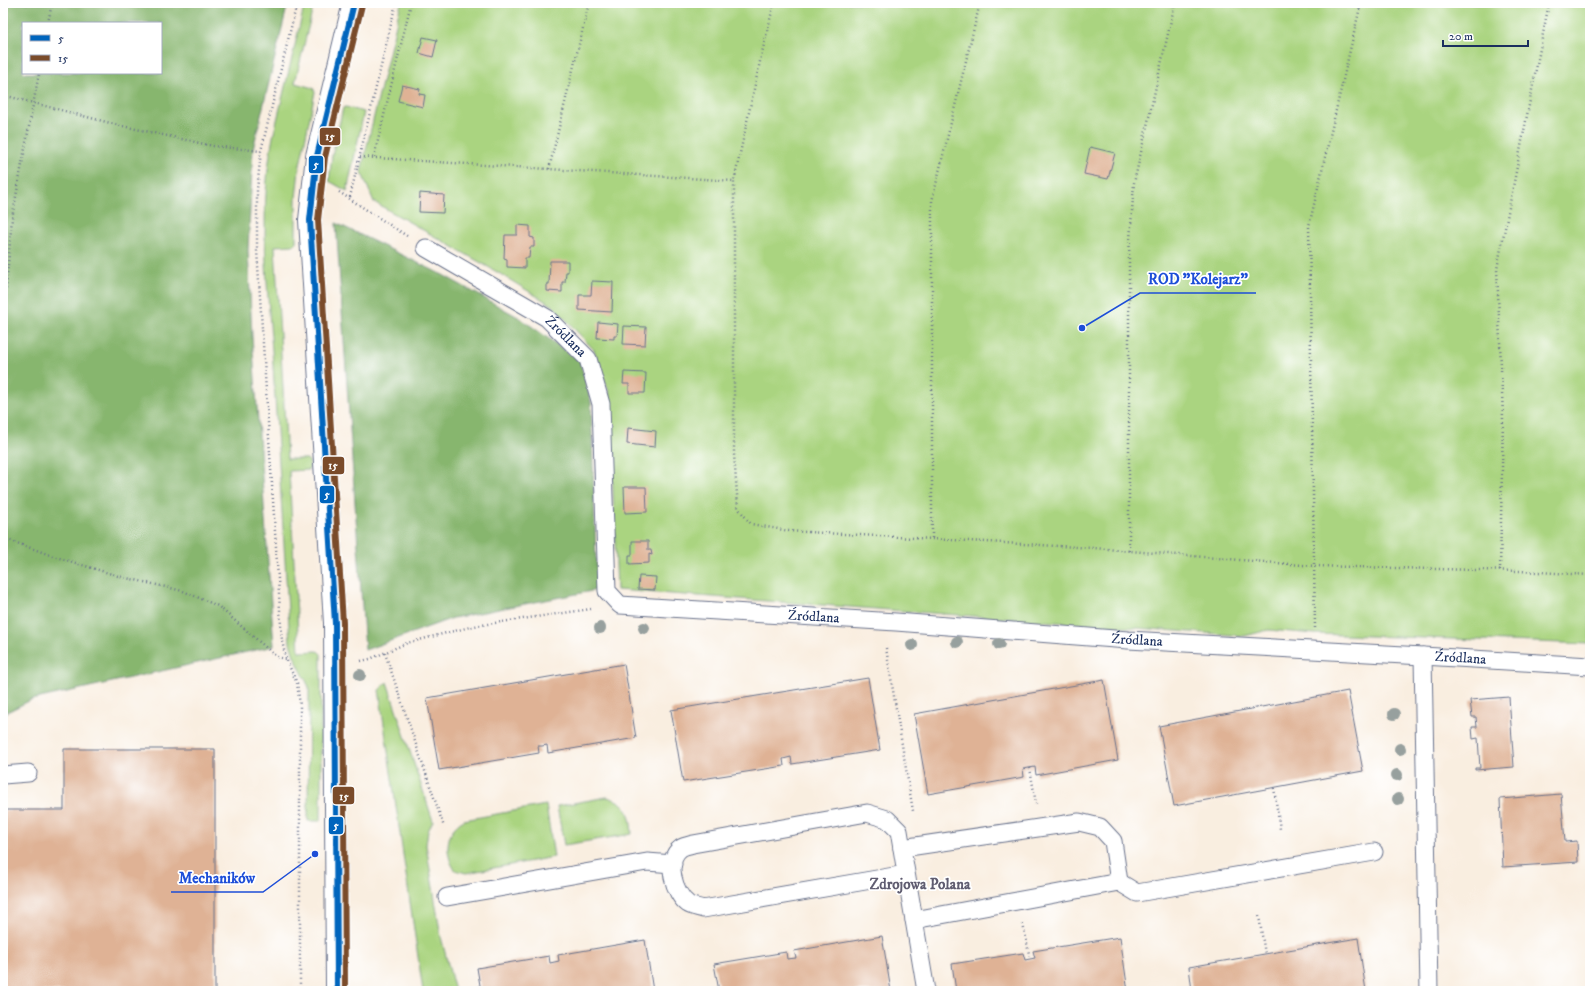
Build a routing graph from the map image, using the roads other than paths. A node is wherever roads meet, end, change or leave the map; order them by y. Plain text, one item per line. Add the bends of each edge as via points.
1 (354, 3) edge
2 (426, 248) road end
3 (1423, 656) junction
4 (1590, 666) edge
5 (28, 773) dead end
6 (3, 775) edge
7 (902, 848) junction
8 (1374, 852) dead end
9 (673, 864) junction
10 (906, 874) junction
11 (1120, 882) junction
12 (447, 897) dead end
13 (914, 920) junction
14 (337, 991) edge
15 (926, 991) edge
16 (1429, 991) edge

1 - 14 street via 317,156 310,220 335,623
2 - 3 lane, Źródlana via 547,318 588,360 600,404 606,591 620,605 896,622 1128,640
3 - 4 lane, Źródlana
3 - 16 lane
5 - 6 lane
7 - 9 lane via 899,831 887,819 867,814 693,844 681,848 674,856
7 - 10 lane
7 - 11 lane via 1079,822 1100,827 1113,841
8 - 11 lane via 1137,893
9 - 10 lane via 674,884 680,896 689,905 703,908
9 - 12 lane via 647,862
10 - 13 lane
11 - 13 lane
13 - 15 lane

